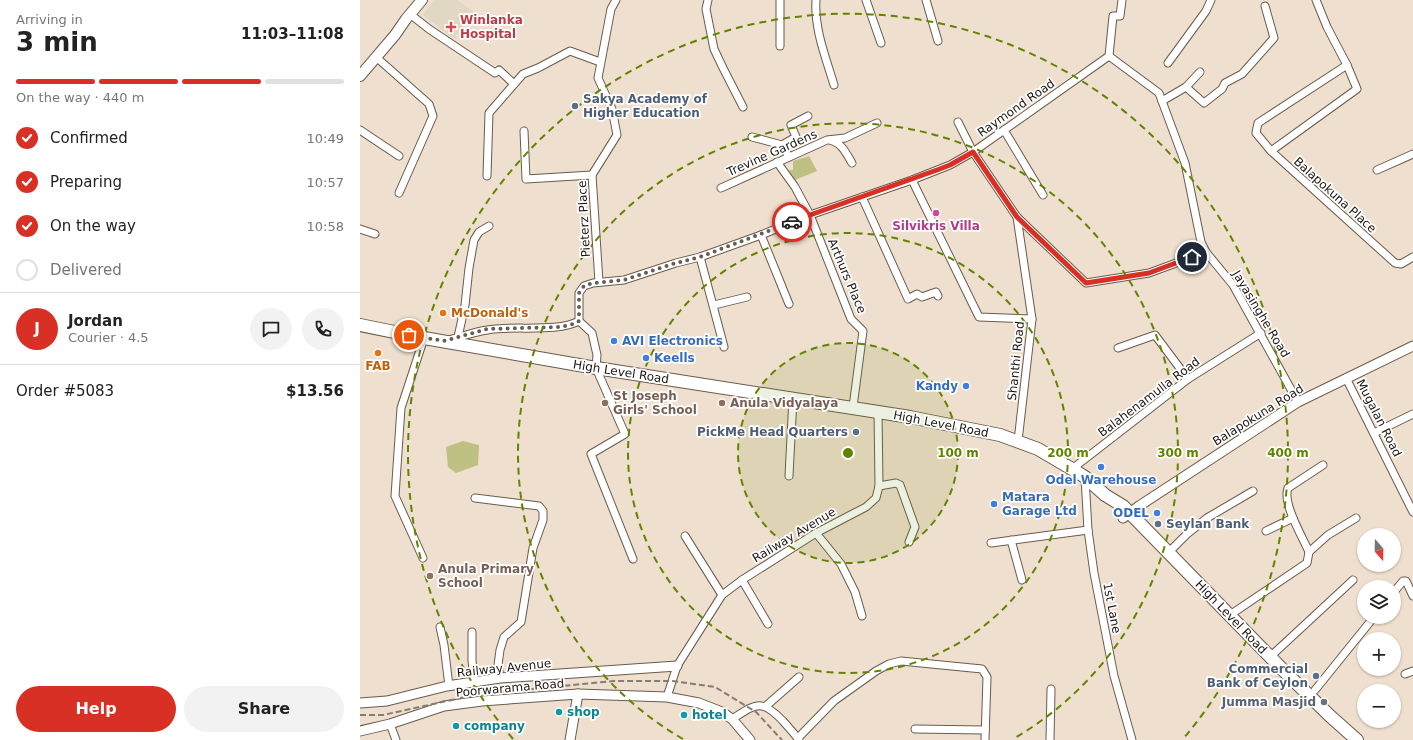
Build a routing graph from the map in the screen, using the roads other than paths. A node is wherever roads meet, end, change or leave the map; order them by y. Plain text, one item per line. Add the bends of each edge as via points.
1 (422, 0) edge
2 (616, 0) edge
3 (708, 0) edge
4 (780, 0) edge
5 (816, 0) edge
6 (866, 0) edge
7 (926, 0) edge
8 (1122, 0) edge
9 (1211, 0) edge
10 (1316, 0) edge
11 (1265, 6) dead end
12 (410, 14) junction
13 (938, 41) dead end
14 (880, 42) dead end
15 (780, 46) dead end
16 (1109, 56) junction
17 (376, 57) junction
18 (600, 62) junction
19 (1168, 63) dead end
20 (1347, 65) junction
21 (1200, 72) dead end
22 (360, 76) edge
23 (514, 84) junction
24 (834, 85) dead end
25 (1186, 87) junction
26 (1162, 101) junction
27 (743, 107) dead end
28 (808, 116) dead end
29 (958, 122) dead end
30 (877, 123) dead end
31 (360, 130) edge
32 (1004, 130) junction
33 (524, 131) dead end
34 (752, 137) dead end
35 (828, 140) junction
36 (782, 145) junction
37 (1270, 151) junction
38 (973, 152) junction
39 (1413, 154) edge
40 (399, 156) dead end
41 (789, 156) junction
42 (777, 162) junction
43 (852, 163) dead end
44 (1376, 170) dead end
45 (592, 175) junction
46 (487, 176) dead end
47 (912, 180) junction
48 (722, 188) dead end
49 (399, 193) dead end
50 (1043, 195) dead end
51 (862, 197) junction
52 (810, 215) junction
53 (1017, 217) junction
54 (489, 226) dead end
55 (360, 229) edge
56 (375, 234) dead end
57 (761, 235) junction
58 (1206, 252) junction
59 (700, 257) junction
60 (1413, 257) edge
61 (599, 282) junction
62 (938, 296) dead end
63 (747, 297) dead end
64 (788, 304) dead end
65 (714, 305) junction
66 (360, 317) edge
67 (1032, 319) junction
68 (579, 321) junction
69 (360, 325) edge
70 (382, 330) junction
71 (360, 333) edge
72 (1261, 333) junction
73 (458, 337) junction
74 (424, 338) junction
75 (444, 341) junction
76 (1413, 346) edge
77 (724, 347) dead end
78 (1118, 348) dead end
79 (596, 368) junction
80 (1346, 378) junction
81 (1188, 379) junction
82 (793, 398) junction
83 (1298, 402) junction
84 (853, 407) junction
85 (878, 411) junction
86 (1413, 414) edge
87 (1374, 433) junction
88 (1018, 441) junction
89 (1323, 465) dead end
90 (1072, 469) junction
91 (789, 476) dead end
92 (1085, 477) junction
93 (879, 486) junction
94 (1253, 491) dead end
95 (475, 498) dead end
96 (1413, 512) edge
97 (1126, 516) junction
98 (1293, 518) junction
99 (1356, 518) dead end
100 (1088, 530) junction
101 (1266, 531) dead end
102 (816, 533) junction
103 (685, 536) dead end
104 (1012, 540) junction
105 (909, 542) dead end
106 (990, 543) dead end
107 (1309, 552) junction
108 (1168, 554) junction
109 (423, 558) dead end
110 (633, 559) dead end
111 (742, 580) junction
112 (1022, 580) dead end
113 (1353, 580) dead end
114 (1401, 583) edge
115 (722, 595) junction
116 (1413, 596) edge
117 (1230, 615) junction
118 (862, 616) dead end
119 (768, 624) dead end
120 (1368, 624) edge
121 (440, 627) dead end
122 (472, 632) dead end
123 (1270, 657) junction
124 (677, 666) junction
125 (1413, 671) edge
126 (1405, 674) dead end
127 (799, 677) dead end
128 (500, 678) junction
129 (474, 682) junction
130 (449, 686) junction
131 (1300, 687) junction
132 (1051, 689) dead end
133 (1315, 690) junction
134 (578, 694) junction
135 (667, 697) junction
136 (360, 703) edge
137 (766, 706) junction
138 (1321, 707) junction
139 (732, 720) junction
140 (390, 724) junction
141 (915, 729) dead end
142 (985, 730) junction
143 (360, 732) edge
144 (798, 739) edge
145 (396, 740) edge
146 (570, 740) edge
147 (750, 740) edge
148 (985, 740) edge
149 (1050, 740) edge
150 (1132, 740) edge
151 (1346, 740) edge
152 (1357, 740) edge

1 - 12 main road
2 - 18 street, Pieterz Place via 611,9
3 - 27 street via 706,9 714,49
4 - 15 street
5 - 24 street via 818,29
6 - 14 street
7 - 13 street
8 - 16 street via 1120,16 1113,16
9 - 19 street via 1206,11
10 - 20 street
11 - 25 street via 1274,38 1242,74 1225,83 1222,89 1204,103
12 - 17 main road
12 - 23 street via 495,73 499,70
16 - 26 street, Jayasinghe Road via 1159,93
16 - 32 street, Raymond Road
17 - 22 main road
17 - 49 street via 429,104 433,116
18 - 23 street via 570,51 523,74
18 - 45 street, Pieterz Place via 598,78 612,109 617,135
20 - 37 street via 1357,89
20 - 37 street, Balapokuna Place via 1258,123 1256,133
21 - 25 street
23 - 46 street via 490,114
25 - 26 street
26 - 58 street, Jayasinghe Road via 1185,163 1201,242
28 - 36 street via 791,125 796,137
29 - 38 street
30 - 35 street, Trevine Gardens via 845,138
31 - 40 street
32 - 38 street, Raymond Road
32 - 50 street
33 - 45 street via 526,179
34 - 36 street
35 - 41 street, Trevine Gardens
35 - 43 street via 838,142
36 - 41 street
37 - 60 street, Balapokuna Place via 1395,263 1401,264
38 - 47 street, Raymond Road via 950,165
38 - 53 street
39 - 44 street
41 - 42 street, Trevine Gardens
42 - 48 street, Trevine Gardens
42 - 52 street, Arthurs Place via 795,187
45 - 61 street, Pieterz Place
47 - 51 street, Raymond Road
47 - 67 street via 979,317
51 - 52 street, Raymond Road
51 - 62 street via 908,299 917,294 922,297 936,292
52 - 57 street, Raymond Road
52 - 84 street, Arthurs Place via 851,319 863,331
53 - 58 street via 1086,283 1149,273
53 - 67 street, Shanthi Road
54 - 73 street via 479,232 474,240
55 - 56 street
57 - 59 street, Raymond Road
57 - 64 street
58 - 72 street, Jayasinghe Road via 1233,286
59 - 61 street, Raymond Road via 624,280
59 - 65 street
61 - 68 street, Raymond Road via 584,286 579,293
63 - 65 street
65 - 77 street
66 - 70 highway via 374,320
67 - 88 street, Shanthi Road
68 - 73 street via 561,327 487,329
68 - 79 street via 592,333 597,356
69 - 70 highway, High Level Road
70 - 71 highway via 369,334
70 - 74 highway, High Level Road
72 - 81 street, Balahenamulla Road
72 - 83 street, Jayasinghe Road
73 - 75 street
74 - 75 highway, High Level Road
74 - 109 street via 401,408 395,496
75 - 79 highway, High Level Road
76 - 80 main road, Balapokuna Road
78 - 81 street via 1155,335
79 - 82 highway, High Level Road
79 - 110 street via 625,434 591,454
80 - 83 main road, Balapokuna Road
80 - 87 street, Mugalan Road
81 - 90 street, Balahenamulla Road
82 - 84 highway, High Level Road
82 - 91 street
83 - 97 main road, Balapokuna Road
84 - 85 highway, High Level Road
85 - 88 highway, High Level Road via 1000,435
85 - 93 street, Railway Avenue
86 - 87 street
87 - 96 street, Mugalan Road
88 - 90 highway, High Level Road via 1038,449
89 - 98 street via 1288,488 1286,493
90 - 92 highway, High Level Road
92 - 97 highway, High Level Road via 1104,495 1123,506
92 - 100 street, 1st Lane
93 - 102 street, Railway Avenue via 876,498 866,507
93 - 105 street via 896,483 900,485 915,527
94 - 108 street via 1207,518
95 - 128 street via 540,506 543,511 521,622 504,637 500,650
97 - 108 highway, High Level Road
97 - 151 highway, High Level Road via 1305,704
98 - 101 street
98 - 107 street
99 - 107 street via 1328,535
100 - 104 street
100 - 150 street, 1st Lane via 1114,676
102 - 111 street, Railway Avenue
102 - 118 street via 841,564 855,592
103 - 115 street
104 - 106 street
104 - 112 street
107 - 117 street via 1307,563
108 - 117 highway, High Level Road
111 - 115 street, Railway Avenue
111 - 119 street
113 - 123 street
114 - 116 street via 1406,581
115 - 124 street, Railway Avenue
117 - 123 highway, High Level Road
120 - 133 street
121 - 130 street
122 - 129 street
123 - 131 highway, High Level Road
124 - 128 main road, Railway Avenue
124 - 135 street, Railway Avenue
125 - 126 street
127 - 137 street
128 - 129 main road, Railway Avenue
129 - 130 main road, Railway Avenue
130 - 136 main road, Railway Avenue via 387,701
131 - 133 street via 1309,686
131 - 138 highway, High Level Road
132 - 149 street
133 - 138 street
134 - 135 main road, Poorwarama Road
134 - 140 main road, Poorwarama Road via 444,706
134 - 146 main road
135 - 139 main road, Poorwarama Road via 699,703 722,712
137 - 139 street via 750,708
137 - 144 street via 774,711
138 - 152 highway, High Level Road
139 - 147 main road, Poorwarama Road
140 - 143 main road, Poorwarama Road
140 - 145 street
141 - 142 street
142 - 144 street via 987,677 982,669 901,661 876,671 834,701
142 - 148 street

